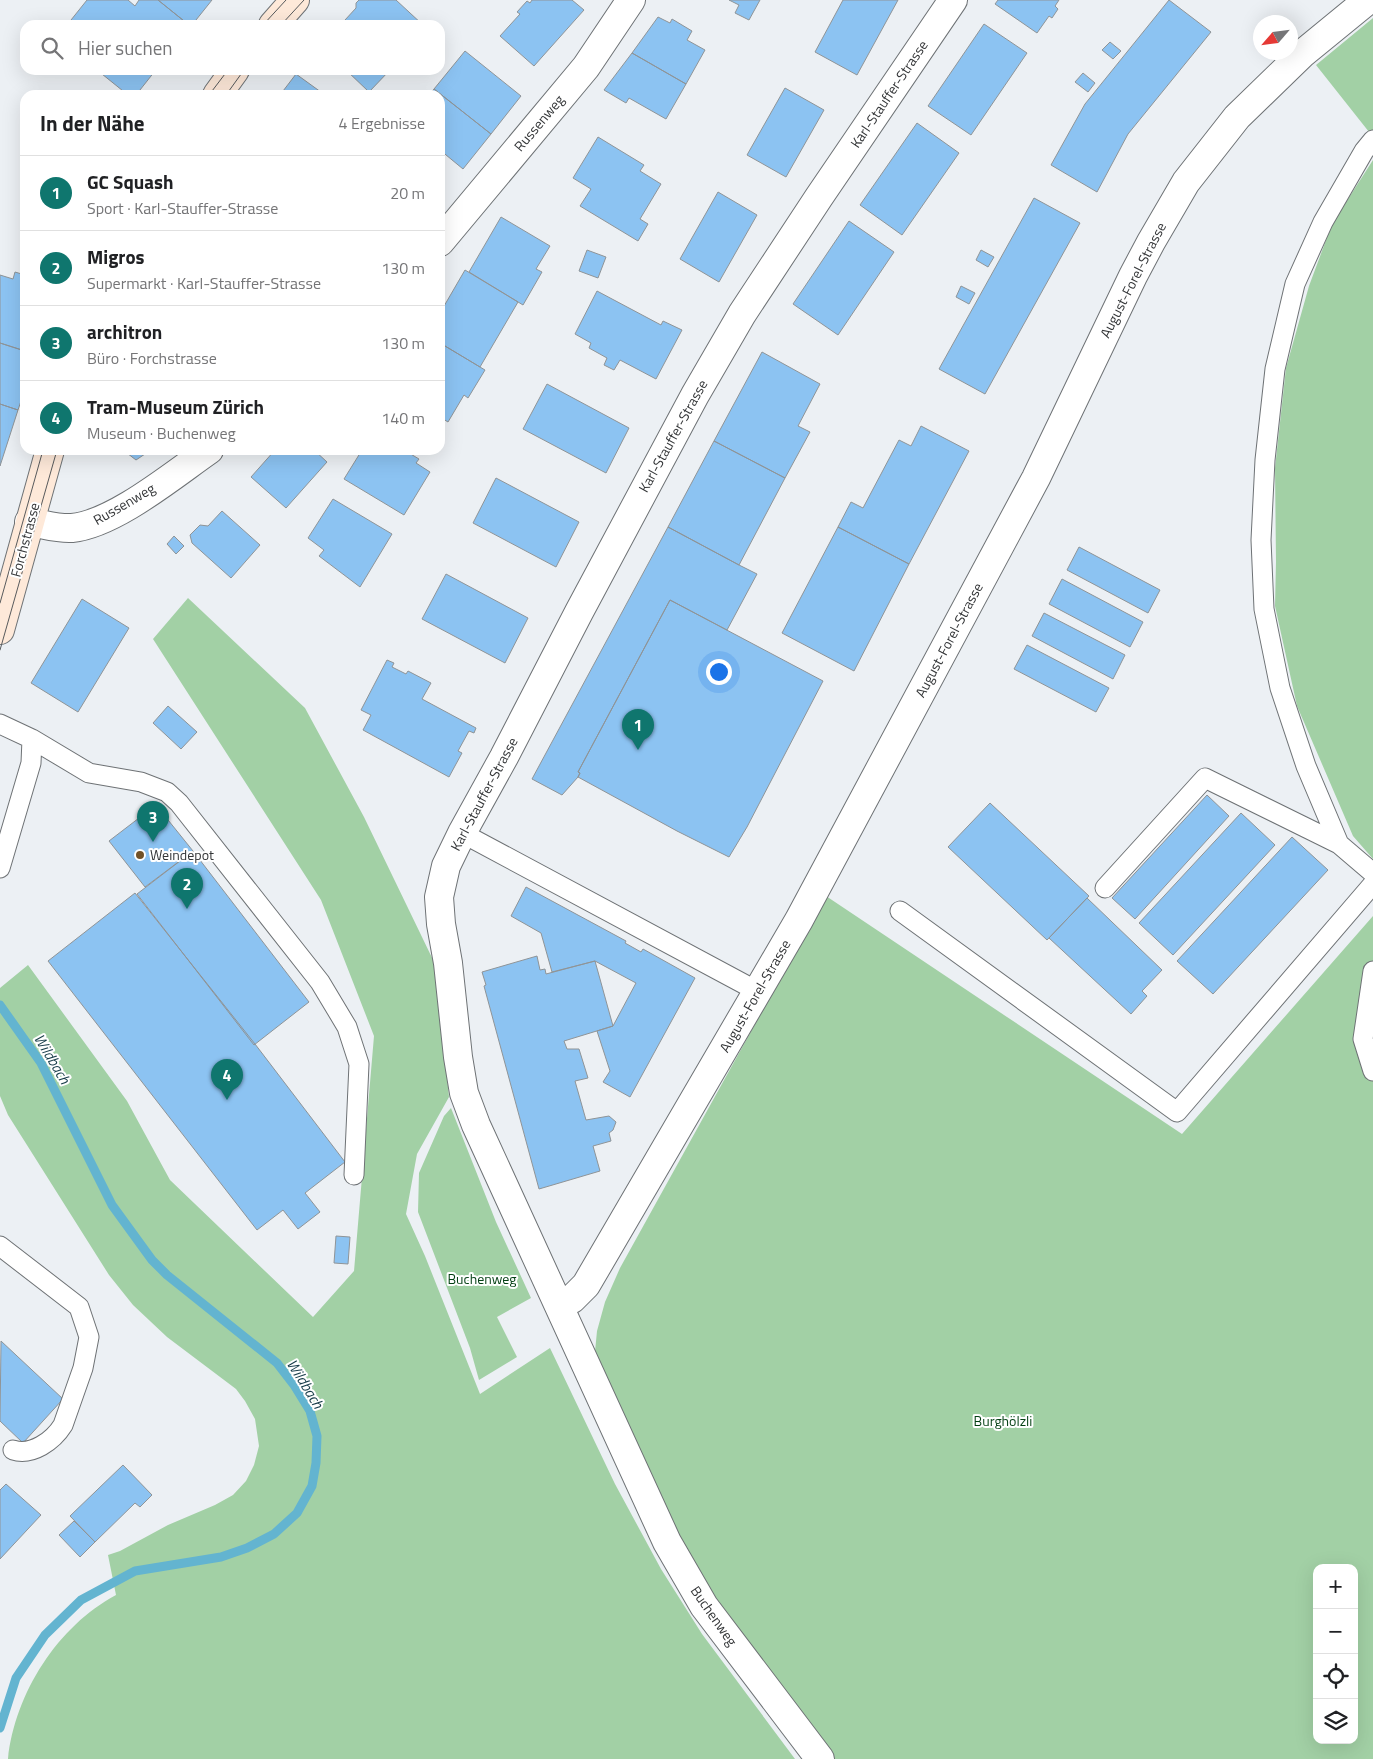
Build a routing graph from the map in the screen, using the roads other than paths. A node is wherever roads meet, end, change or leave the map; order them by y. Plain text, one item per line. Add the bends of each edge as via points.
1 (295, 0) edge
2 (631, 0) edge
3 (953, 0) edge
4 (1368, 0) edge
5 (277, 20) edge
6 (232, 75) edge
7 (221, 90) edge
8 (1373, 140) edge
9 (445, 236) edge
10 (49, 455) edge
11 (202, 455) edge
12 (29, 522) junction
13 (0, 630) edge
14 (0, 724) edge
15 (32, 739) junction
16 (462, 833) junction
17 (1339, 844) junction
18 (0, 868) edge
19 (1373, 873) edge
20 (1373, 884) edge
21 (1105, 888) dead end
22 (439, 897) joint
23 (900, 911) dead end
24 (1373, 971) edge
25 (757, 991) junction
26 (1373, 1071) edge
27 (354, 1174) dead end
28 (0, 1246) edge
29 (559, 1306) junction
30 (12, 1450) dead end
31 (820, 1759) edge

1 - 5 main road
2 - 9 street, Russenweg via 586,67
3 - 16 street, Karl-Stauffer-Strasse via 738,322 695,395
4 - 25 street, August-Forel-Strasse via 1302,54 1237,118 1186,182 1150,242 1036,478 799,920
6 - 7 main road
8 - 17 lane via 1323,222 1295,284 1275,369 1261,540 1264,609 1280,688 1306,766
10 - 12 main road, Forchstrasse
11 - 12 street, Russenweg via 126,506 92,524 69,528
12 - 13 main road, Forchstrasse
14 - 15 lane
15 - 18 lane via 31,763
15 - 27 lane via 89,773 141,782 166,792 179,803 320,982 346,1028 358,1064
16 - 22 street, Karl-Stauffer-Strasse via 446,866
16 - 25 lane
17 - 19 lane
17 - 21 lane via 1205,778
20 - 23 lane via 1177,1112
22 - 29 street, Buchenweg via 464,1093 479,1133
24 - 26 lane via 1363,1039
25 - 29 street, August-Forel-Strasse via 586,1285
28 - 30 lane via 79,1308 88,1337 83,1368 58,1434 32,1451
29 - 31 street, Buchenweg via 667,1542 704,1606

